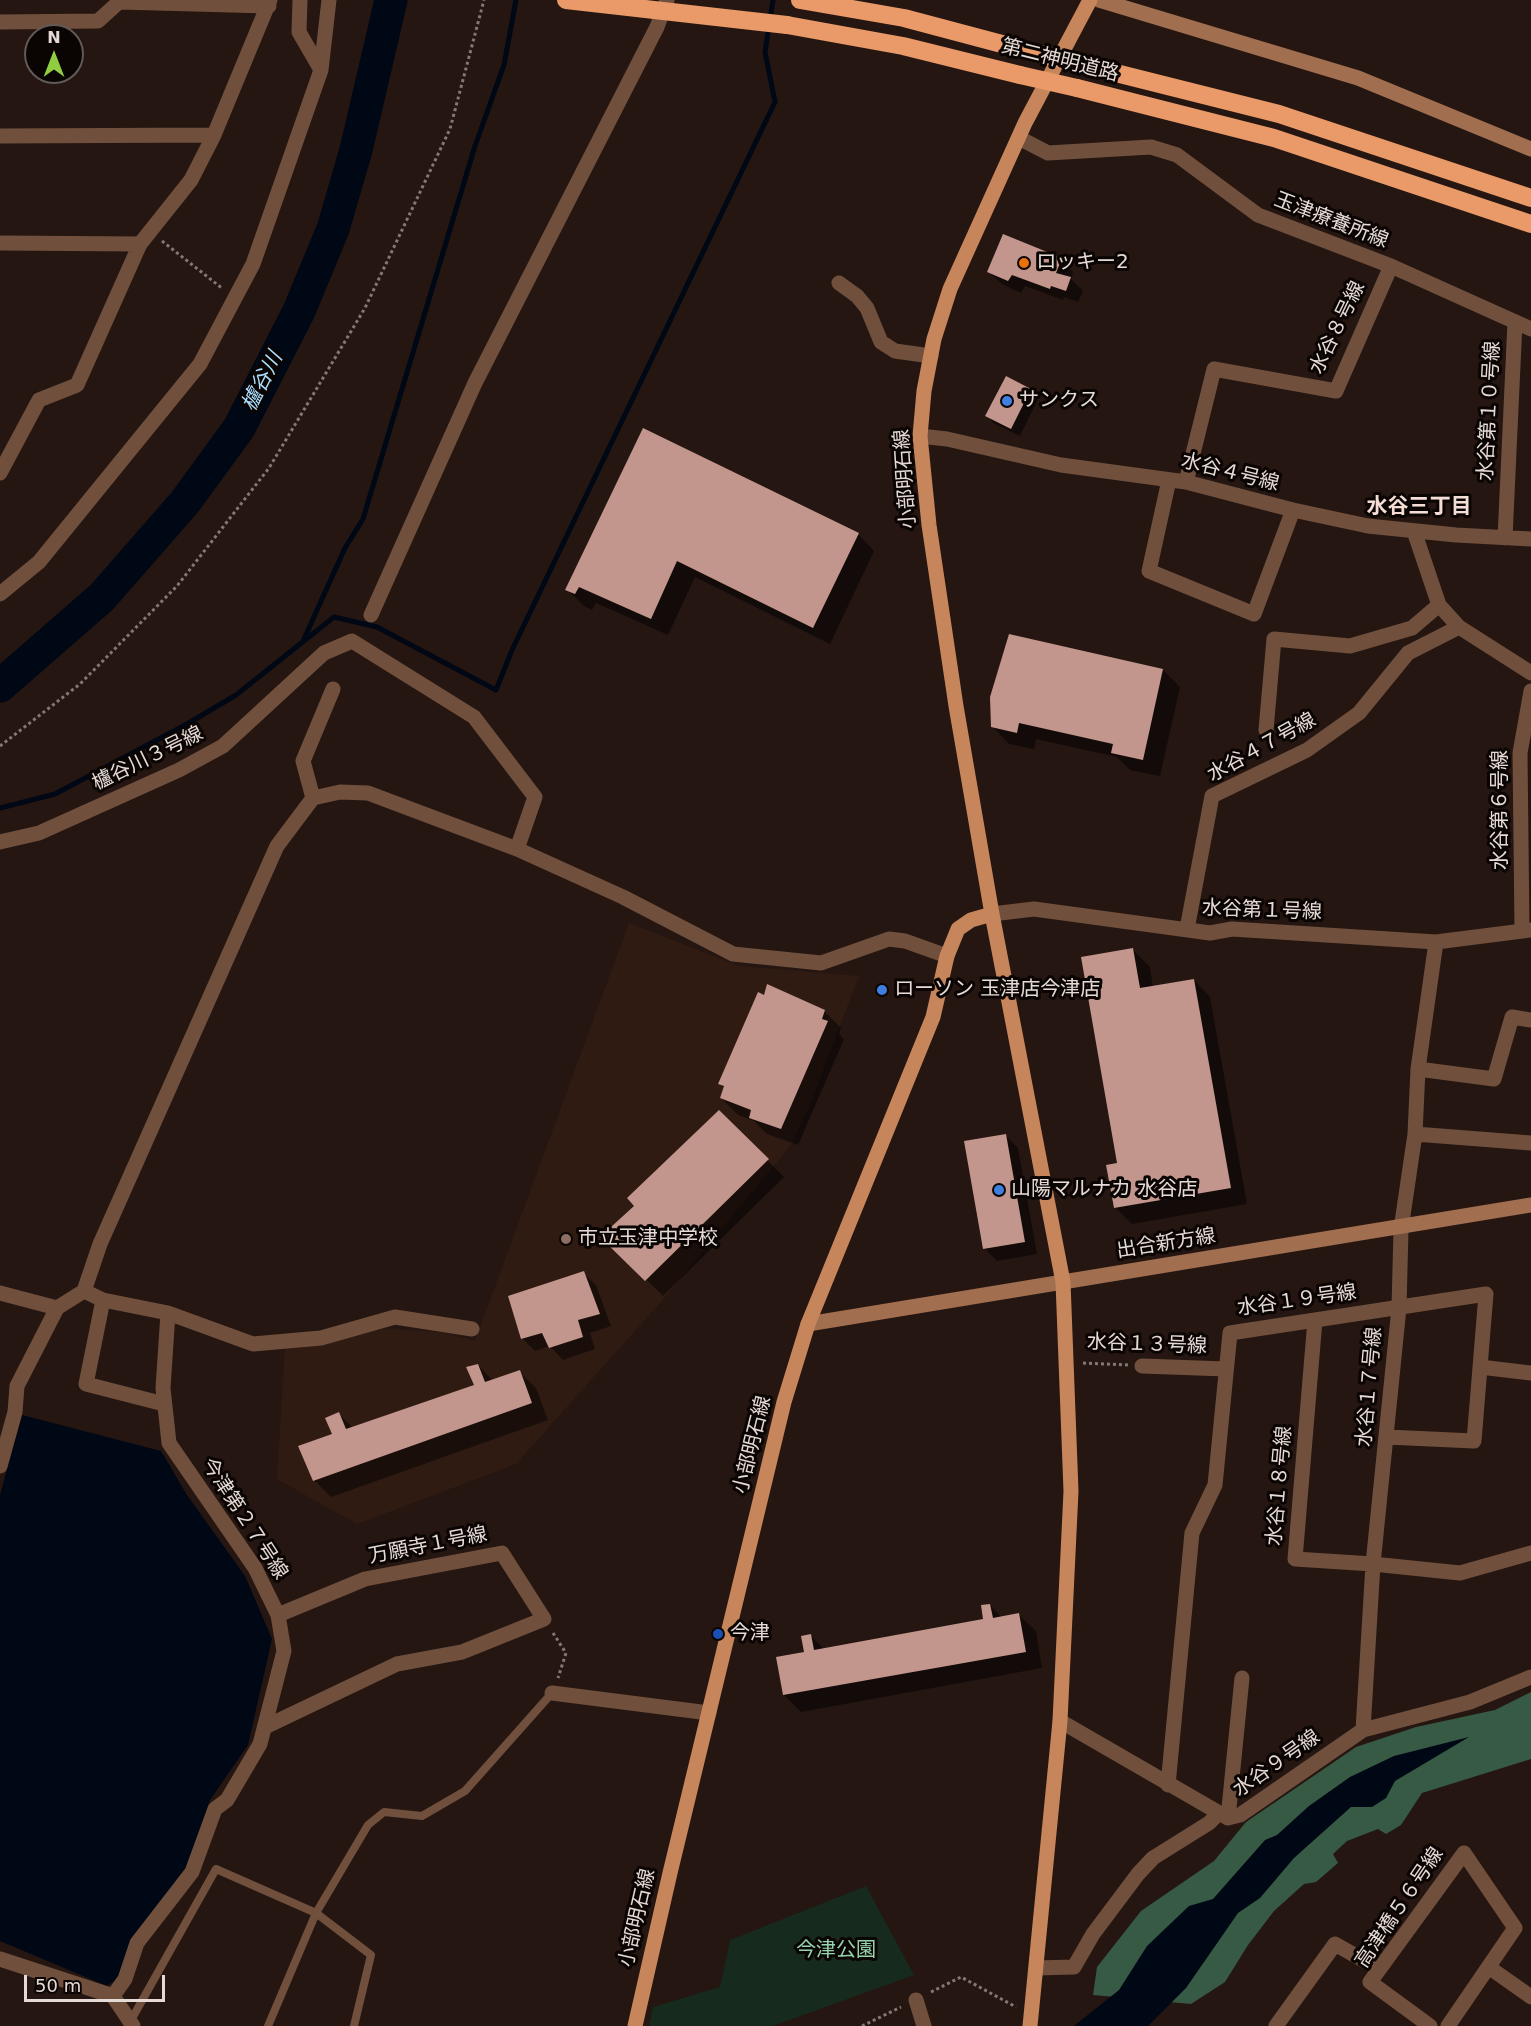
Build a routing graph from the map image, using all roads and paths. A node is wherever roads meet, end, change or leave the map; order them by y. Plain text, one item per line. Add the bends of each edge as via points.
1 (300, 0) edge
2 (329, 0) edge
3 (484, 0) edge
4 (566, 0) edge
5 (667, 0) edge
6 (801, 0) edge
7 (1090, 0) edge
8 (1099, 0) edge
9 (269, 3) edge
10 (0, 22) edge
11 (321, 70) junction
12 (214, 135) junction
13 (0, 136) edge
14 (1019, 138) junction
15 (1531, 149) edge
16 (1531, 198) edge
17 (1531, 224) edge
18 (152, 232) junction
19 (0, 243) edge
20 (140, 244) junction
21 (1390, 266) junction
22 (840, 283) dead end
23 (234, 298) junction
24 (1515, 322) junction
25 (1531, 329) edge
26 (931, 356) junction
27 (921, 436) junction
28 (0, 473) edge
29 (1169, 480) junction
30 (1186, 482) junction
31 (1293, 510) junction
32 (1414, 531) junction
33 (1505, 538) junction
34 (1531, 539) edge
35 (0, 594) edge
36 (1439, 605) junction
37 (371, 615) dead end
38 (1459, 627) junction
39 (1531, 673) edge
40 (333, 689) dead end
41 (1531, 691) edge
42 (1266, 730) dead end
43 (0, 746) edge
44 (313, 798) junction
45 (0, 842) edge
46 (517, 849) junction
47 (992, 915) junction
48 (1187, 929) junction
49 (1526, 930) edge
50 (1436, 942) junction
51 (947, 956) junction
52 (1531, 1020) edge
53 (1418, 1069) junction
54 (1415, 1134) junction
55 (1531, 1143) edge
56 (1531, 1205) edge
57 (1401, 1228) junction
58 (1063, 1282) junction
59 (84, 1291) junction
60 (0, 1293) edge
61 (103, 1300) junction
62 (57, 1308) junction
63 (1399, 1308) junction
64 (168, 1313) junction
65 (1316, 1320) junction
66 (808, 1324) junction
67 (472, 1329) dead end
68 (1066, 1363) junction
69 (1142, 1366) joint
70 (1480, 1367) junction
71 (1226, 1369) junction
72 (1531, 1373) edge
73 (165, 1404) junction
74 (1387, 1437) junction
75 (0, 1466) edge
76 (1531, 1553) edge
77 (1373, 1564) junction
78 (278, 1615) junction
79 (544, 1619) junction
80 (1531, 1677) edge
81 (1242, 1678) dead end
82 (552, 1693) junction
83 (709, 1713) junction
84 (1060, 1721) junction
85 (265, 1727) junction
86 (1363, 1730) junction
87 (1168, 1785) junction
88 (1223, 1816) junction
89 (316, 1913) junction
90 (0, 1949) edge
91 (0, 1959) edge
92 (1036, 1968) junction
93 (1490, 1968) junction
94 (32, 1969) junction
95 (1379, 1969) junction
96 (112, 1996) junction
97 (1531, 1997) edge
98 (916, 2000) junction
99 (1031, 2009) junction
100 (132, 2024) edge
101 (267, 2026) edge
102 (354, 2026) edge
103 (636, 2026) edge
104 (862, 2026) edge
105 (924, 2026) edge
106 (1029, 2026) edge
107 (1276, 2026) edge
108 (1430, 2026) edge
109 (1448, 2026) edge

1 - 11 street via 300,32
2 - 11 street
3 - 43 path via 450,129 365,308 269,468 177,586 80,684
4 - 17 highway, 第二神明道路, bridge via 787,26 903,46 1274,138
5 - 37 street via 657,27 475,382
6 - 16 highway, 第二神明道路, bridge via 904,18 1280,114
7 - 14 main road, 小部明石線
8 - 15 street via 1358,78
9 - 10 street via 119,2 98,21
9 - 12 street
11 - 23 street via 254,264
12 - 13 street
12 - 18 street via 191,180
14 - 21 street, 玉津療養所線 via 1047,153 1151,147 1177,155 1258,215
14 - 26 main road, 小部明石線 via 950,289
18 - 20 street
18 - 23 path
19 - 20 street
20 - 28 street via 77,385 39,400
21 - 24 street, 玉津療養所線
21 - 30 street, 水谷８号線 via 1335,391 1214,369
22 - 26 street via 867,308 881,342 894,351
23 - 35 street via 200,364 164,411 39,562
24 - 25 street, 玉津療養所線
24 - 33 street, 水谷第１０号線
26 - 27 main road, 小部明石線
27 - 29 street, 水谷４号線 via 1061,465
27 - 47 main road, 小部明石線 via 951,672
29 - 30 street, 水谷４号線
29 - 31 street via 1149,571 1254,614
30 - 31 street, 水谷４号線
31 - 32 street, 水谷４号線
32 - 33 street, 水谷４号線
32 - 36 street
33 - 34 street, 水谷４号線
36 - 38 street
36 - 42 street via 1412,628 1350,646 1274,639
38 - 39 street
38 - 48 street, 水谷４７号線 via 1408,653 1359,713 1307,750 1212,796
40 - 44 street via 303,761
41 - 49 street, 水谷第６号線 via 1520,753
44 - 46 street via 340,792 368,793
44 - 59 street via 277,846 100,1244
45 - 46 street, 櫨谷川３号線 via 39,833 223,746 324,653 352,640 474,717 534,796
46 - 51 street via 623,897 732,954 821,963 889,939
47 - 48 street, 水谷第１号線 via 1034,909
47 - 51 main road, 小部明石線 via 971,920 958,929
47 - 58 main road, 小部明石線
48 - 50 street, 水谷第１号線
49 - 50 street, 水谷第１号線
50 - 53 street, 水谷１７号線
51 - 66 main road, 小部明石線 via 933,1017
52 - 53 street via 1512,1017 1494,1079
53 - 54 street, 水谷１７号線
54 - 55 street
54 - 57 street, 水谷１７号線
56 - 57 street, 出合新方線
57 - 58 street, 出合新方線
57 - 63 street, 水谷１７号線
58 - 66 street, 出合新方線
58 - 68 main road, 小部明石線
59 - 61 street
59 - 62 street
60 - 62 street
61 - 64 street
61 - 73 street via 86,1384
62 - 75 street via 17,1386 15,1412
63 - 65 street, 水谷１９号線
63 - 70 street, 水谷１９号線 via 1486,1294
63 - 74 street, 水谷１７号線
64 - 67 street via 253,1344 321,1338 395,1317
64 - 73 street, 今津第２７号線
65 - 71 street, 水谷１９号線 via 1230,1333
65 - 77 street, 水谷１８号線 via 1295,1559
66 - 83 main road, 小部明石線 via 784,1402
68 - 69 path, 水谷１３号線
68 - 84 main road, 小部明石線 via 1071,1491
69 - 71 street, 水谷１３号線
70 - 72 street
70 - 74 street, 水谷１９号線 via 1474,1442
71 - 87 street, 水谷１９号線 via 1215,1485 1192,1533
73 - 78 street, 今津第２７号線 via 169,1443 255,1568
74 - 77 street, 水谷１７号線
76 - 77 street, 水谷１８号線 via 1460,1573
77 - 86 street, 水谷１７号線
78 - 79 street, 万願寺１号線 via 364,1579 502,1553
78 - 85 street, 今津第２７号線 via 284,1651
79 - 82 path via 566,1653
79 - 85 street via 462,1652 397,1664
80 - 86 street, 水谷９号線 via 1470,1702
81 - 88 street
82 - 83 street
82 - 89 lane via 465,1791 422,1816 384,1812 368,1825
83 - 103 main road, 小部明石線
84 - 87 street, 水谷９号線
84 - 92 main road, 小部明石線
85 - 96 street, 今津第２７号線 via 232,1804 215,1809 192,1872 137,1943 125,1979
86 - 88 street, 水谷９号線 via 1240,1815
87 - 88 street, 水谷９号線
88 - 92 street via 1153,1858 1093,1934 1074,1967
89 - 100 lane via 216,1869
89 - 101 lane
89 - 102 lane via 371,1955
90 - 94 street via 25,1960
91 - 94 street
92 - 99 main road, 小部明石線
93 - 95 street, 高津橋５６号線 via 1515,1928 1464,1853
93 - 97 street
93 - 109 street, 高津橋５６号線
94 - 96 street
95 - 107 street via 1335,1944
95 - 108 street, 高津橋５６号線 via 1370,1982
96 - 100 street
98 - 99 path via 961,1977 1012,2007
98 - 104 path
98 - 105 street
99 - 106 main road, 小部明石線

